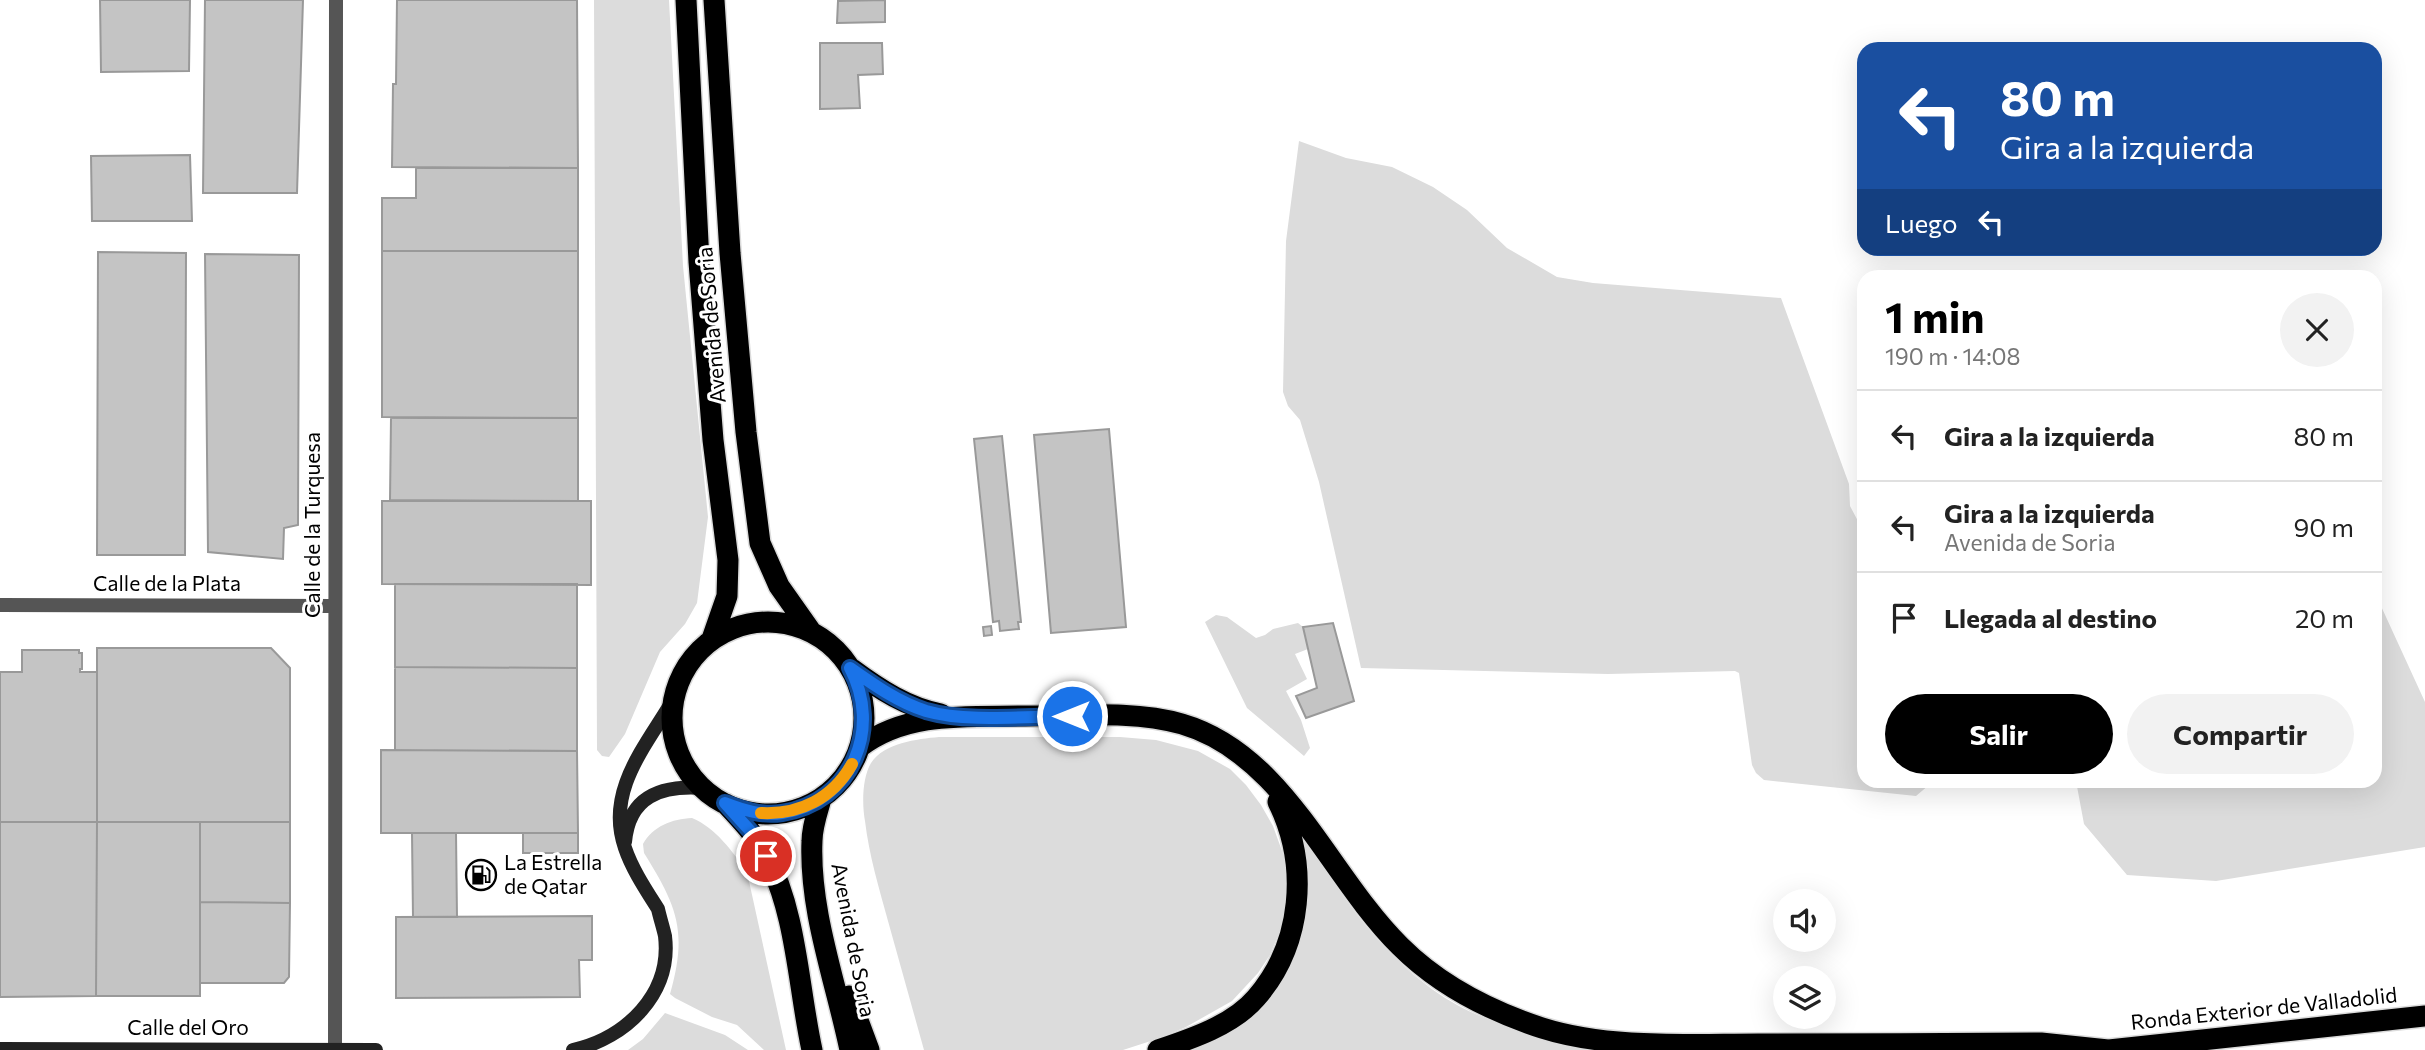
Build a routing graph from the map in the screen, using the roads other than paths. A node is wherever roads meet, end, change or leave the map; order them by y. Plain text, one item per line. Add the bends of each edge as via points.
1 (336, 0) edge
2 (686, 0) edge
3 (714, 0) edge
4 (0, 605) edge
5 (334, 606) junction
6 (810, 631) junction
7 (712, 639) junction
8 (850, 668) junction
9 (673, 700) junction
10 (957, 717) junction
11 (860, 747) junction
12 (1257, 768) junction
13 (703, 788) junction
14 (821, 799) junction
15 (725, 803) junction
16 (625, 847) junction
17 (818, 914) junction
18 (2425, 1016) edge
19 (0, 1048) edge
20 (335, 1049) edge
21 (376, 1050) edge
22 (573, 1050) edge
23 (812, 1050) edge
24 (850, 1050) edge
25 (869, 1050) edge
26 (1158, 1050) edge
27 (2109, 1050) edge

1 - 5 street, Calle de la Turquesa
2 - 7 highway, Avenida de Soria via 699,262 728,560 727,596
3 - 6 highway, Avenida de Soria via 730,253 760,543 779,586
4 - 5 street, Calle de la Plata
5 - 20 street, Calle de la Turquesa
6 - 7 highway via 778,622 752,623
6 - 8 highway via 832,646
7 - 9 highway via 694,655
8 - 10 highway via 913,706
8 - 11 highway via 864,711
9 - 13 highway via 674,742 688,771
9 - 16 street via 633,763 622,794 619,826
10 - 11 highway via 892,727
10 - 12 highway via 1168,721 1209,734
11 - 14 highway via 843,779
12 - 26 highway via 1286,818 1296,852 1296,909 1288,944 1255,999 1203,1035
12 - 27 highway, Ronda Exterior de Valladolid via 1288,800 1347,884 1401,947 1476,1002 1544,1029 1636,1044 2042,1043
13 - 15 highway
13 - 16 street via 676,787 647,798 636,808 626,830
14 - 15 highway via 773,814
14 - 17 highway, Avenida de Soria via 811,838
15 - 23 highway via 753,834 776,878 788,913
16 - 22 street via 658,909 665,936 663,968 653,993 632,1021 605,1041
17 - 24 highway, Avenida de Soria
17 - 25 highway
18 - 27 highway, Ronda Exterior de Valladolid
19 - 20 street, Calle del Oro
20 - 21 street, Calle del Oro

